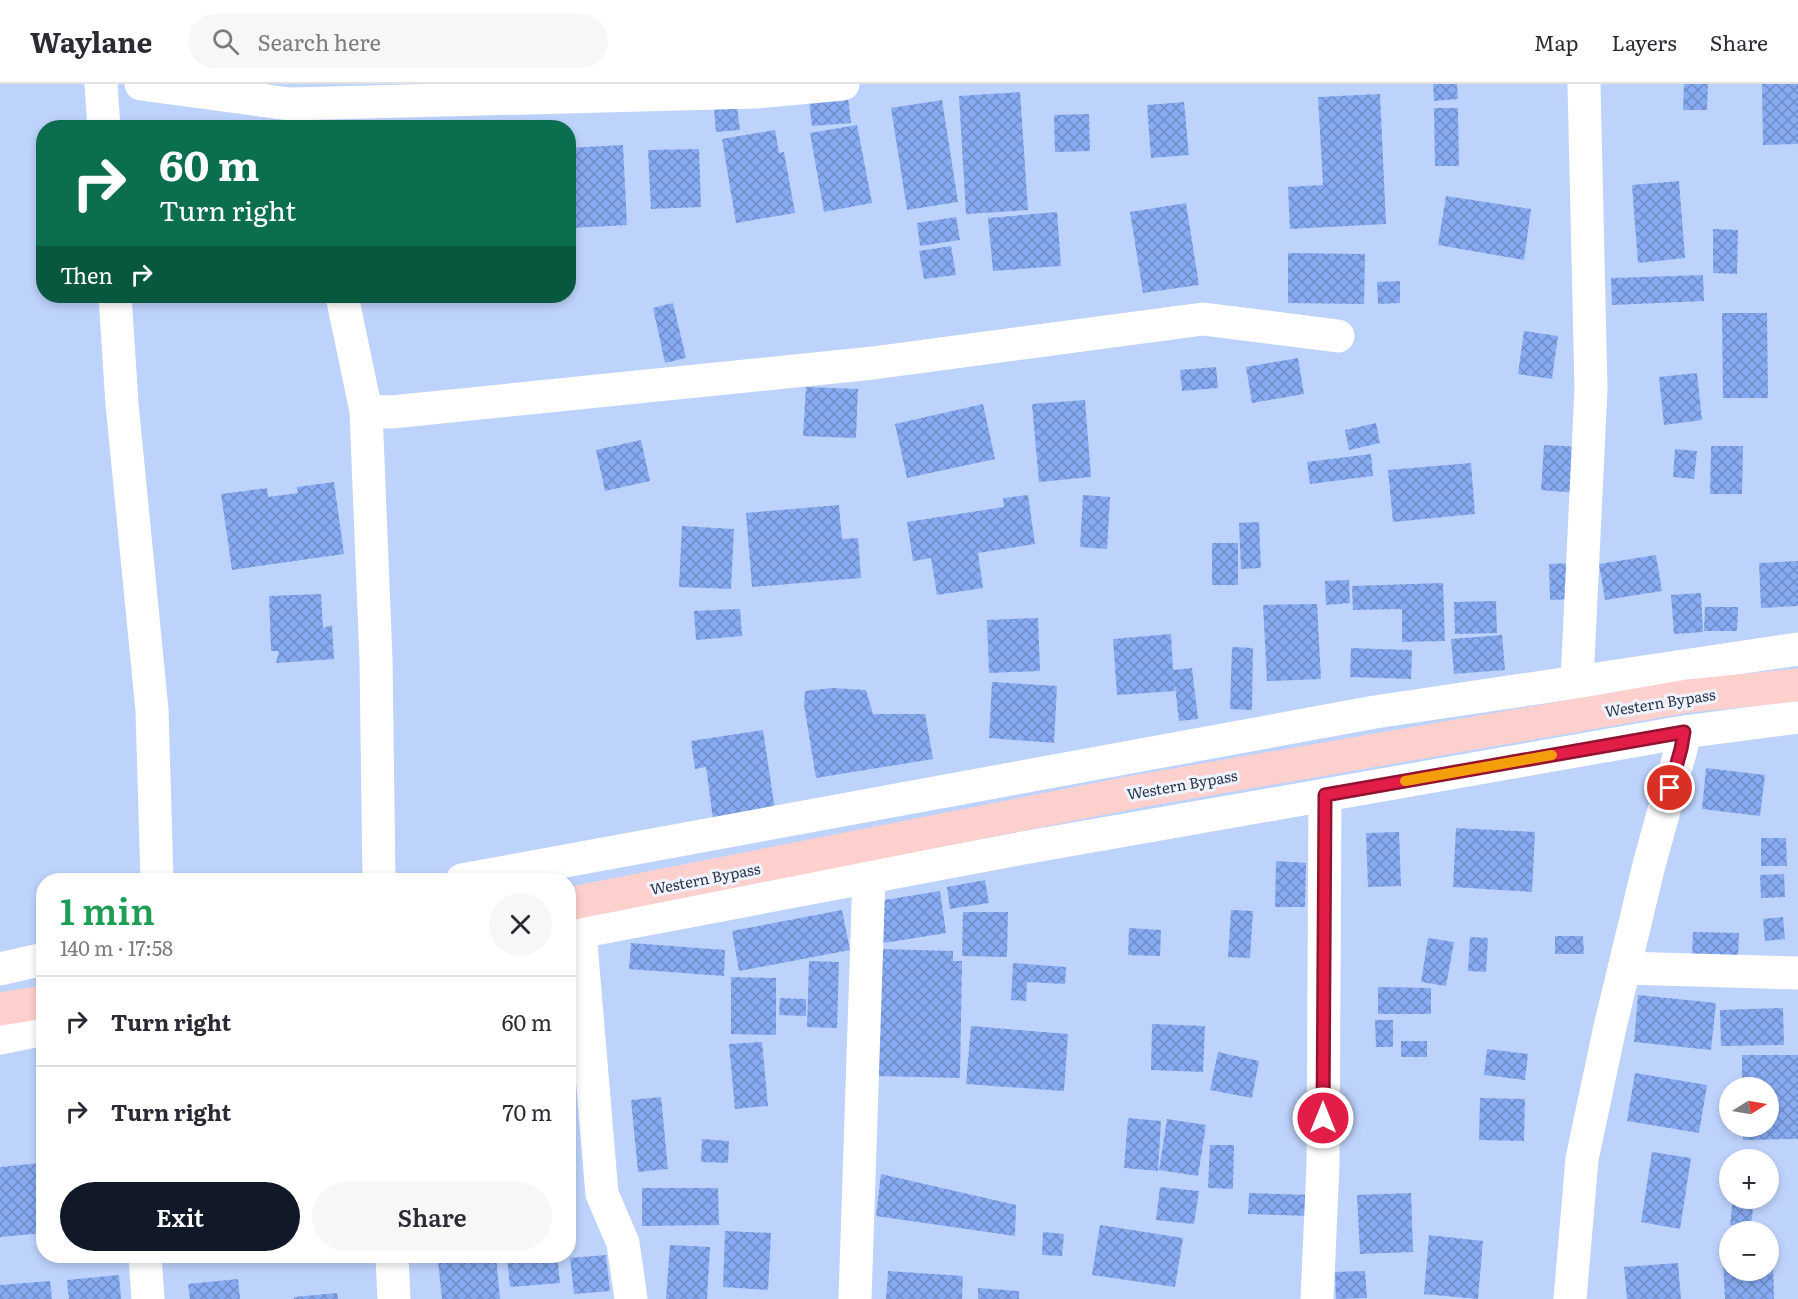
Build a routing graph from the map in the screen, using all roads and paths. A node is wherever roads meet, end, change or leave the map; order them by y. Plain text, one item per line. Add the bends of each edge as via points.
1 (101, 84) edge
2 (141, 84) edge
3 (843, 84) edge
4 (1584, 84) edge
5 (755, 88) edge
6 (305, 105) edge
7 (103, 120) edge
8 (115, 303) edge
9 (343, 303) edge
10 (1338, 336) dead end
11 (366, 411) junction
12 (1798, 649) edge
13 (1577, 681) junction
14 (1798, 685) edge
15 (1798, 717) edge
16 (1684, 732) junction
17 (1325, 795) junction
18 (157, 873) edge
19 (379, 873) edge
20 (500, 873) edge
21 (869, 876) junction
22 (576, 923) edge
23 (576, 923) edge
24 (576, 960) edge
25 (36, 961) edge
26 (1624, 968) junction
27 (0, 969) edge
28 (1798, 973) edge
29 (36, 1003) edge
30 (0, 1009) edge
31 (36, 1031) edge
32 (0, 1038) edge
33 (145, 1263) edge
34 (392, 1263) edge
35 (148, 1299) edge
36 (394, 1299) edge
37 (631, 1299) edge
38 (855, 1299) edge
39 (1317, 1299) edge
40 (1570, 1299) edge

1 - 7 street
2 - 6 street
3 - 5 street
4 - 13 street via 1591,389
5 - 6 street
8 - 18 street via 152,710
9 - 11 street
10 - 11 street via 1203,319 873,363 392,412
11 - 19 street via 376,660
12 - 13 street
13 - 20 street via 1352,716
14 - 22 main road, Western Bypass via 1688,696 1134,792
15 - 16 street
16 - 17 street
16 - 26 street
17 - 21 street
17 - 39 street via 1323,1165
21 - 23 street
21 - 38 street
24 - 37 street via 602,1194 623,1243
25 - 27 street
26 - 28 street
26 - 40 street via 1582,1159
29 - 30 main road
31 - 32 street
33 - 35 street
34 - 36 street

